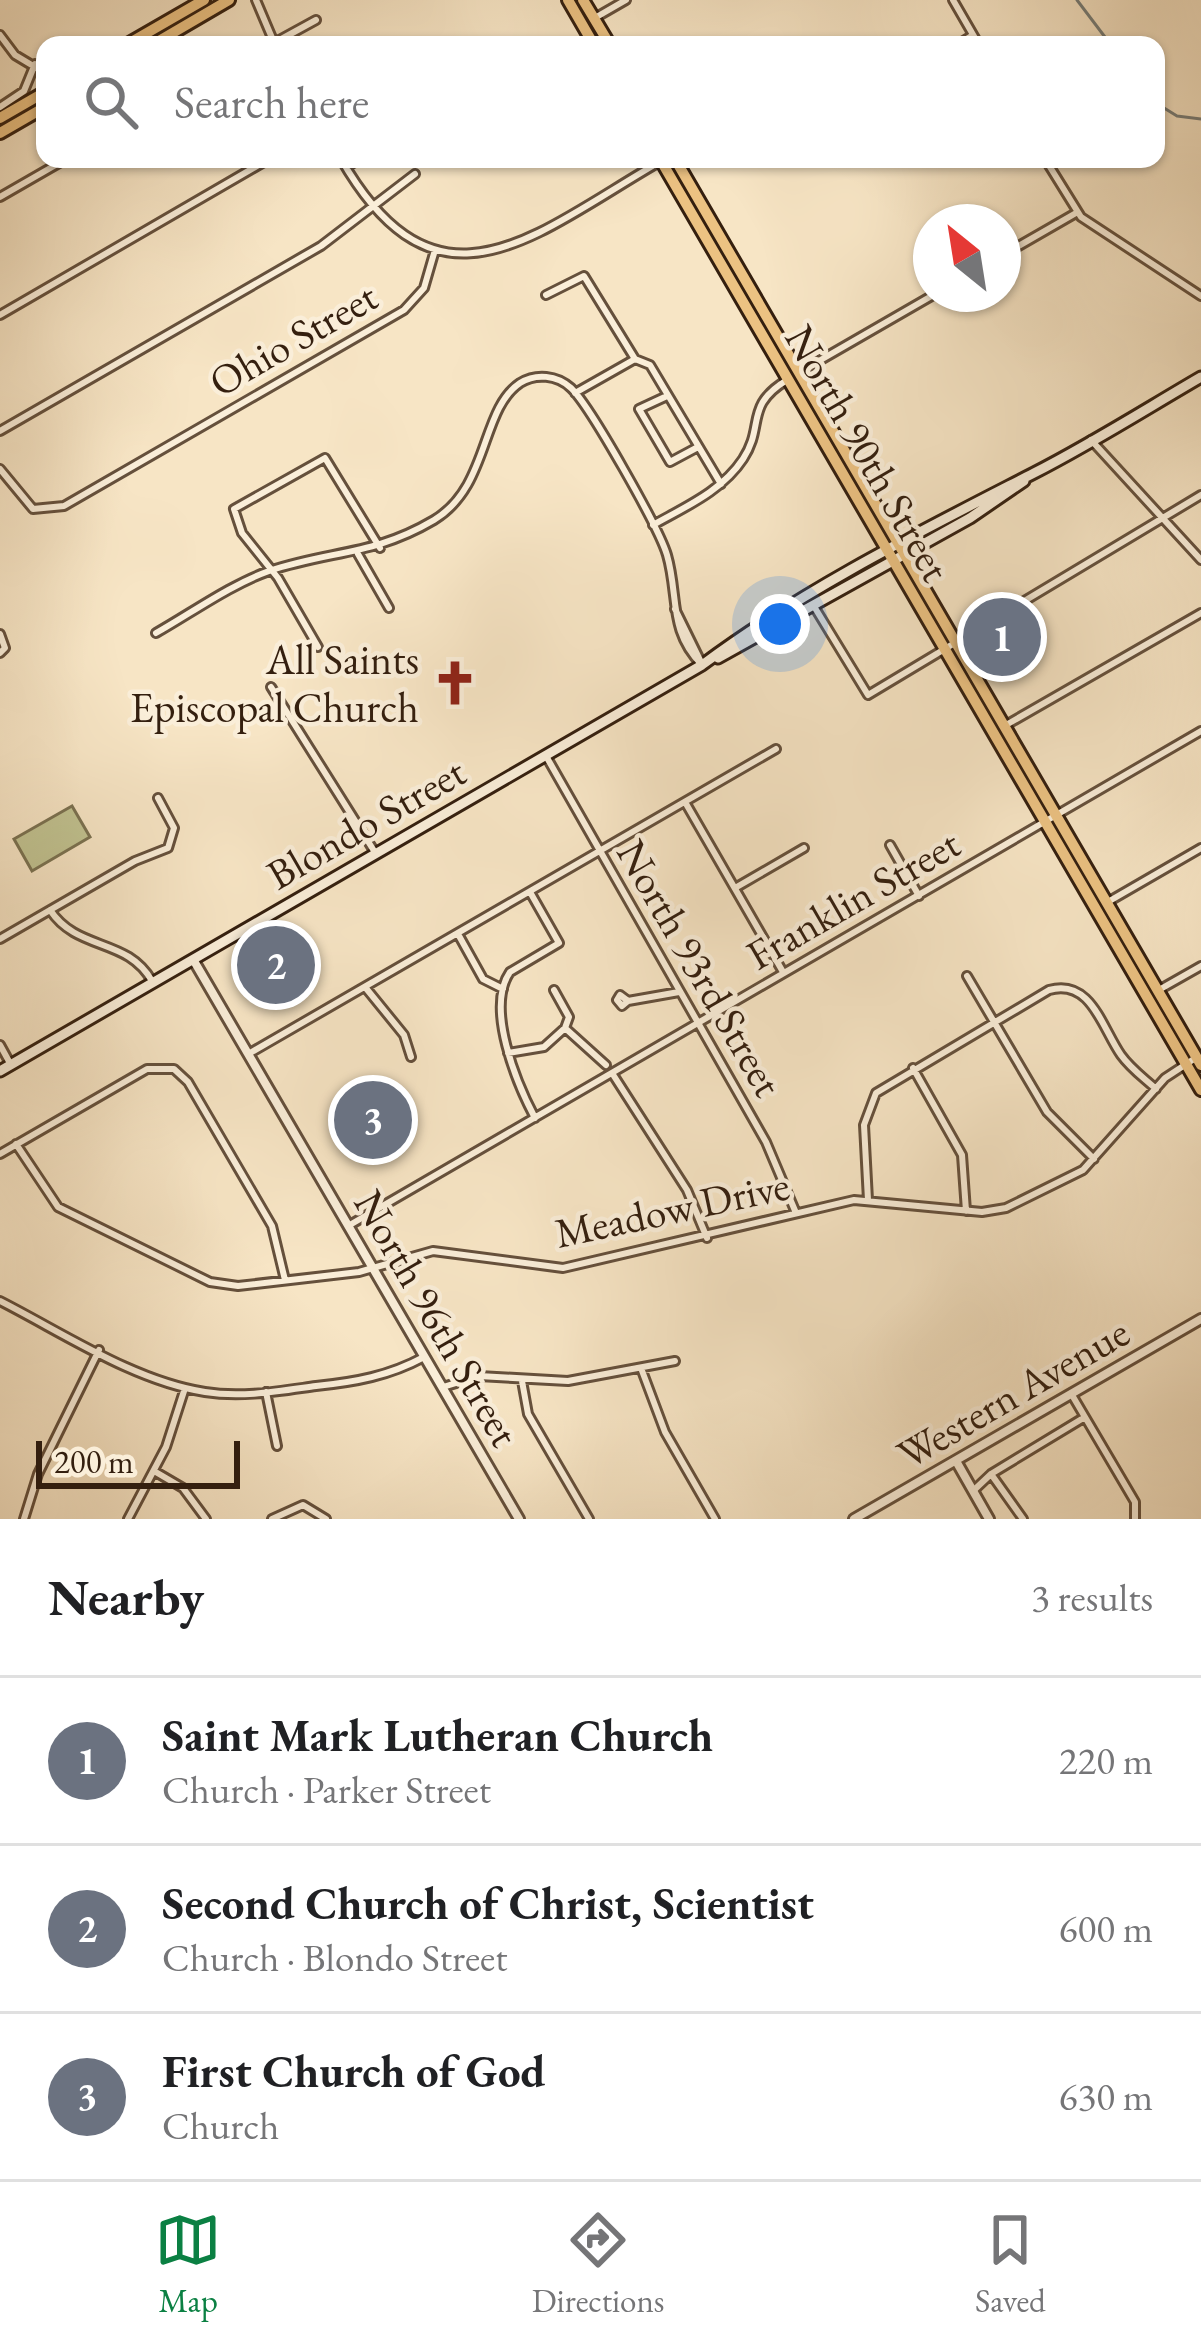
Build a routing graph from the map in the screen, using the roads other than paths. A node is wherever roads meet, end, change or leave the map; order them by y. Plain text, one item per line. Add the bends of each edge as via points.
1 (204, 0) edge
2 (230, 0) edge
3 (256, 0) edge
4 (568, 0) edge
5 (583, 0) edge
6 (626, 0) edge
7 (953, 0) edge
8 (316, 20) dead end
9 (588, 22) junction
10 (0, 35) edge
11 (973, 35) edge
12 (142, 36) edge
13 (168, 36) edge
14 (271, 36) edge
15 (288, 36) edge
16 (592, 36) edge
17 (601, 36) edge
18 (35, 64) joint
19 (36, 97) edge
20 (0, 107) edge
21 (36, 112) edge
22 (0, 118) edge
23 (0, 133) edge
24 (50, 168) edge
25 (253, 168) edge
26 (346, 168) edge
27 (648, 168) edge
28 (667, 168) edge
29 (680, 168) edge
30 (1050, 168) edge
31 (415, 174) dead end
32 (0, 197) edge
33 (371, 208) junction
34 (1076, 213) junction
35 (1021, 245) edge
36 (435, 250) junction
37 (546, 295) dead end
38 (1201, 296) edge
39 (913, 307) edge
40 (0, 315) edge
41 (635, 359) junction
42 (793, 376) junction
43 (1201, 377) edge
44 (573, 391) junction
45 (667, 395) junction
46 (0, 431) edge
47 (1090, 440) junction
48 (698, 447) junction
49 (0, 470) edge
50 (721, 484) junction
51 (1201, 495) edge
52 (1162, 518) junction
53 (652, 525) junction
54 (380, 548) junction
55 (358, 553) junction
56 (895, 554) junction
57 (1201, 560) edge
58 (270, 571) junction
59 (389, 608) dead end
60 (814, 608) junction
61 (1201, 613) edge
62 (157, 633) dead end
63 (0, 634) edge
64 (949, 645) junction
65 (318, 646) dead end
66 (2, 652) edge
67 (702, 665) junction
68 (272, 687) dead end
69 (1003, 727) junction
70 (1201, 731) edge
71 (776, 749) dead end
72 (546, 756) junction
73 (158, 799) dead end
74 (685, 802) junction
75 (1050, 818) junction
76 (890, 845) dead end
77 (804, 848) dead end
78 (1201, 848) edge
79 (598, 852) junction
80 (376, 854) junction
81 (735, 888) junction
82 (530, 892) junction
83 (920, 896) junction
84 (1106, 903) junction
85 (50, 910) junction
86 (458, 933) junction
87 (0, 939) edge
88 (194, 961) junction
89 (1201, 966) edge
90 (783, 972) junction
91 (968, 976) dead end
92 (154, 984) junction
93 (365, 987) junction
94 (503, 989) junction
95 (554, 990) dead end
96 (679, 992) junction
97 (1152, 994) junction
98 (628, 1001) dead end
99 (994, 1022) junction
100 (698, 1024) junction
101 (565, 1028) junction
102 (0, 1045) edge
103 (250, 1053) junction
104 (508, 1053) junction
105 (411, 1057) dead end
106 (1194, 1062) edge
107 (11, 1065) junction
108 (606, 1065) dead end
109 (914, 1068) junction
110 (0, 1071) edge
111 (612, 1073) junction
112 (1156, 1089) junction
113 (1201, 1090) edge
114 (535, 1118) junction
115 (16, 1144) junction
116 (0, 1154) edge
117 (1094, 1159) junction
118 (868, 1200) junction
119 (966, 1210) junction
120 (796, 1213) junction
121 (348, 1226) junction
122 (706, 1238) junction
123 (373, 1268) junction
124 (285, 1280) junction
125 (3, 1303) edge
126 (0, 1317) edge
127 (1201, 1319) edge
128 (99, 1350) junction
129 (424, 1357) junction
130 (675, 1361) dead end
131 (641, 1368) junction
132 (522, 1381) junction
133 (185, 1388) junction
134 (442, 1388) junction
135 (266, 1392) junction
136 (1072, 1394) junction
137 (1085, 1417) junction
138 (277, 1446) dead end
139 (956, 1461) junction
140 (154, 1471) junction
141 (991, 1474) junction
142 (973, 1491) junction
143 (25, 1519) edge
144 (128, 1519) edge
145 (206, 1519) edge
146 (272, 1519) edge
147 (326, 1519) edge
148 (519, 1519) edge
149 (589, 1519) edge
150 (715, 1519) edge
151 (854, 1519) edge
152 (989, 1519) edge
153 (1023, 1519) edge
154 (1135, 1519) edge

1 - 12 main road
2 - 13 main road
3 - 14 street
4 - 9 main road
5 - 9 main road
6 - 9 street
7 - 11 street
8 - 15 street
9 - 16 main road
9 - 17 main road
10 - 18 street
18 - 20 street via 26,90
19 - 22 main road
21 - 23 main road
24 - 32 street
25 - 40 street
26 - 33 street
27 - 36 street via 515,244 480,254
28 - 42 main road, North 90th Street
29 - 42 main road, North 90th Street
30 - 34 street
31 - 33 street
33 - 36 street via 405,238
33 - 46 street via 320,246
34 - 35 street
34 - 38 street
36 - 49 street, Ohio Street via 424,287 404,310 58,509 28,506
37 - 41 street via 584,276
39 - 42 street
41 - 44 street
41 - 45 street via 650,364
42 - 50 street via 758,404 748,449
42 - 56 main road, North 90th Street
43 - 47 main road, Blondo Street
44 - 53 street
44 - 54 street via 545,377 519,384 457,502
45 - 48 street
45 - 48 street via 639,409 670,462
47 - 52 street
47 - 56 main road, Blondo Street
48 - 50 street
50 - 53 street
51 - 52 street
52 - 57 street
52 - 64 street
53 - 67 street via 666,552 673,605
54 - 55 street
54 - 58 street via 325,458 234,509
55 - 58 street
55 - 59 street
56 - 60 main road, Blondo Street
56 - 64 main road, North 90th Street
56 - 67 main road, Blondo Street via 752,629
58 - 62 street
58 - 65 street
60 - 64 street via 868,695
60 - 67 main road, Blondo Street
61 - 69 street
63 - 66 street
64 - 69 main road, North 90th Street
64 - 75 main road, North 90th Street
67 - 72 main road, Blondo Street
68 - 80 street
69 - 75 main road, North 90th Street
70 - 75 street, Franklin Street
71 - 74 street
72 - 79 street, North 93rd Street
72 - 80 main road, Blondo Street
73 - 85 street via 174,828 168,848
74 - 79 street
74 - 81 street
75 - 83 street, Franklin Street
75 - 84 main road, North 90th Street
75 - 97 main road, North 90th Street
76 - 83 street
77 - 81 street
78 - 84 street
79 - 82 street
79 - 96 street, North 93rd Street
80 - 88 main road, Blondo Street
81 - 90 street
82 - 86 street
82 - 94 street via 559,943 510,972
83 - 90 street, Franklin Street
84 - 97 main road, North 90th Street
85 - 87 street
85 - 92 street via 73,937 133,956
86 - 93 street
86 - 94 street via 483,980
88 - 92 main road, Blondo Street
88 - 103 street, North 96th Street
89 - 97 street
90 - 100 street, Franklin Street
91 - 99 street
92 - 107 main road, Blondo Street
93 - 103 street
93 - 105 street via 404,1035
94 - 104 street
95 - 101 street via 569,1017
96 - 98 street
96 - 100 street, North 93rd Street
97 - 106 main road, North 90th Street
99 - 109 street
99 - 112 street via 1047,991 1083,995 1125,1060
99 - 117 street via 1047,1112
100 - 111 street, Franklin Street
100 - 120 street, North 93rd Street via 776,1160
101 - 104 street via 544,1047
101 - 108 street
102 - 107 street
103 - 121 street, North 96th Street
104 - 114 street
106 - 112 street, Meadow Drive
106 - 113 main road, North 90th Street
107 - 110 main road, Blondo Street
109 - 118 street via 881,1088 866,1112
109 - 119 street via 962,1155
111 - 114 street, Franklin Street
111 - 122 street via 687,1190
112 - 117 street, Meadow Drive
114 - 121 street, Franklin Street
115 - 116 street
115 - 124 street, Meadow Drive via 64,1212 211,1282
115 - 124 street via 147,1069 168,1066 185,1078 272,1226
117 - 119 street, Meadow Drive via 1021,1203
118 - 119 street, Meadow Drive
118 - 120 street, Meadow Drive
120 - 122 street, Meadow Drive
121 - 123 street, North 96th Street
122 - 123 street, Meadow Drive via 563,1268 433,1251
123 - 124 street, Meadow Drive
123 - 129 street, North 96th Street
125 - 126 street
125 - 128 street
127 - 136 street, Western Avenue
128 - 133 street
128 - 143 street via 43,1462
129 - 134 street, North 96th Street
129 - 135 street via 368,1379
130 - 131 street
131 - 132 street
131 - 150 street via 664,1432
132 - 134 street via 479,1376
132 - 149 street via 528,1414
133 - 135 street
133 - 140 street
134 - 148 street, North 96th Street
135 - 138 street
136 - 137 street
136 - 139 street, Western Avenue
137 - 141 street
137 - 154 street via 1135,1502
139 - 142 street
139 - 151 street, Western Avenue
140 - 144 street
140 - 145 street via 183,1488
141 - 142 street
141 - 153 street
142 - 152 street
146 - 147 street via 303,1505

